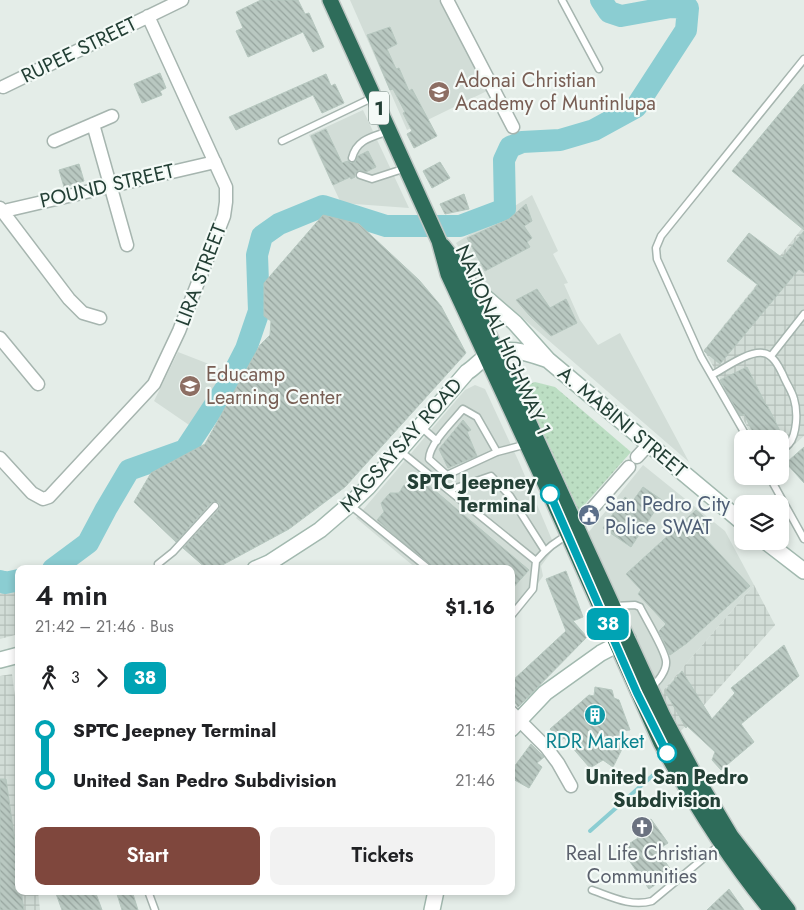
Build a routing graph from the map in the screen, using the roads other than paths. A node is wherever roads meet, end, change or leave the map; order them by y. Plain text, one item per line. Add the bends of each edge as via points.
1 (182, 0) edge
2 (330, 0) edge
3 (447, 0) edge
4 (562, 0) edge
5 (148, 16) junction
6 (804, 59) edge
7 (600, 69) dead end
8 (3, 87) dead end
9 (374, 97) junction
10 (112, 116) dead end
11 (93, 124) junction
12 (513, 127) dead end
13 (389, 131) junction
14 (282, 140) dead end
15 (54, 141) dead end
16 (352, 158) dead end
17 (215, 162) junction
18 (406, 168) junction
19 (360, 175) dead end
20 (110, 185) junction
21 (1, 210) edge
22 (439, 241) junction
23 (127, 245) dead end
24 (463, 278) junction
25 (804, 314) edge
26 (100, 318) dead end
27 (0, 338) edge
28 (491, 355) junction
29 (771, 356) junction
30 (548, 360) junction
31 (712, 376) junction
32 (38, 384) dead end
33 (420, 426) junction
34 (743, 430) edge
35 (437, 441) junction
36 (532, 442) junction
37 (649, 444) junction
38 (789, 444) edge
39 (399, 450) junction
40 (497, 452) junction
41 (638, 457) dead end
42 (0, 458) edge
43 (629, 467) dead end
44 (774, 485) edge
45 (450, 490) junction
46 (350, 505) junction
47 (215, 506) dead end
48 (734, 515) edge
49 (580, 524) junction
50 (804, 539) edge
51 (777, 550) edge
52 (545, 551) junction
53 (536, 561) junction
54 (158, 564) dead end
55 (264, 565) edge
56 (423, 565) edge
57 (804, 570) edge
58 (608, 609) junction
59 (515, 611) edge
60 (622, 641) junction
61 (15, 656) edge
62 (0, 660) edge
63 (643, 690) junction
64 (515, 719) edge
65 (515, 721) edge
66 (571, 786) dead end
67 (726, 840) junction
68 (592, 890) dead end
69 (149, 895) edge
70 (435, 895) edge
71 (155, 910) edge
72 (432, 910) edge
73 (771, 910) edge
74 (788, 910) edge

1 - 5 street, RUPEE STREET
2 - 9 highway, 1
3 - 12 street
4 - 7 lane
5 - 8 street, RUPEE STREET
5 - 17 street, LIRA STREET
6 - 31 lane via 661,236 656,248 656,259
9 - 13 highway, 1
9 - 14 lane
10 - 11 street
11 - 15 street
11 - 20 street
13 - 16 lane via 363,140
13 - 18 highway, 1
17 - 20 street, POUND STREET
17 - 42 street, LIRA STREET via 226,187 224,216 154,384 49,496 43,498 32,494
18 - 19 lane via 372,180
18 - 22 highway, 1
20 - 21 street, POUND STREET
20 - 23 street
21 - 26 street via 69,299 83,313
22 - 24 highway, NATIONAL HIGHWAY 1 / 1 via 456,262
22 - 28 highway, NATIONAL HIGHWAY 1 / 1 via 448,274
24 - 28 highway, NATIONAL HIGHWAY 1 / 1
24 - 30 main road, A. MABINI STREET via 515,323
25 - 29 lane
27 - 32 street
28 - 30 main road, A. MABINI STREET via 510,350
28 - 33 main road, MAGSAYSAY ROAD via 467,372
28 - 36 highway, NATIONAL HIGHWAY 1 / 1
29 - 31 lane via 752,353
29 - 38 lane via 794,399 794,433
30 - 37 main road, A. MABINI STREET
31 - 34 lane
33 - 35 lane
33 - 39 main road, MAGSAYSAY ROAD
35 - 40 lane via 463,409 477,417
35 - 40 lane via 429,459 447,475
36 - 40 lane
36 - 49 highway, NATIONAL HIGHWAY 1 / 1
37 - 41 street
37 - 48 main road, A. MABINI STREET
39 - 45 lane
39 - 46 main road, MAGSAYSAY ROAD
43 - 49 street
44 - 50 lane
45 - 52 lane via 490,476 510,496
45 - 53 lane
46 - 55 main road, MAGSAYSAY ROAD via 320,530
46 - 56 lane
47 - 54 lane
49 - 52 lane
49 - 58 highway, NATIONAL HIGHWAY 1 / 1
51 - 57 main road
52 - 53 lane
53 - 59 lane via 533,589
58 - 60 highway, NATIONAL HIGHWAY 1 / 1
58 - 63 lane via 640,607 665,658 666,668 655,685
60 - 63 highway, NATIONAL HIGHWAY 1 / 1
60 - 64 main road via 545,693
61 - 62 main road
63 - 67 highway, NATIONAL HIGHWAY 1 / 1 via 661,743 682,781
65 - 66 street via 553,755
67 - 68 lane via 652,901 631,903
67 - 73 highway, NATIONAL HIGHWAY 1 / 1
67 - 74 highway, NATIONAL HIGHWAY 1 / 1
69 - 71 lane
70 - 72 main road

